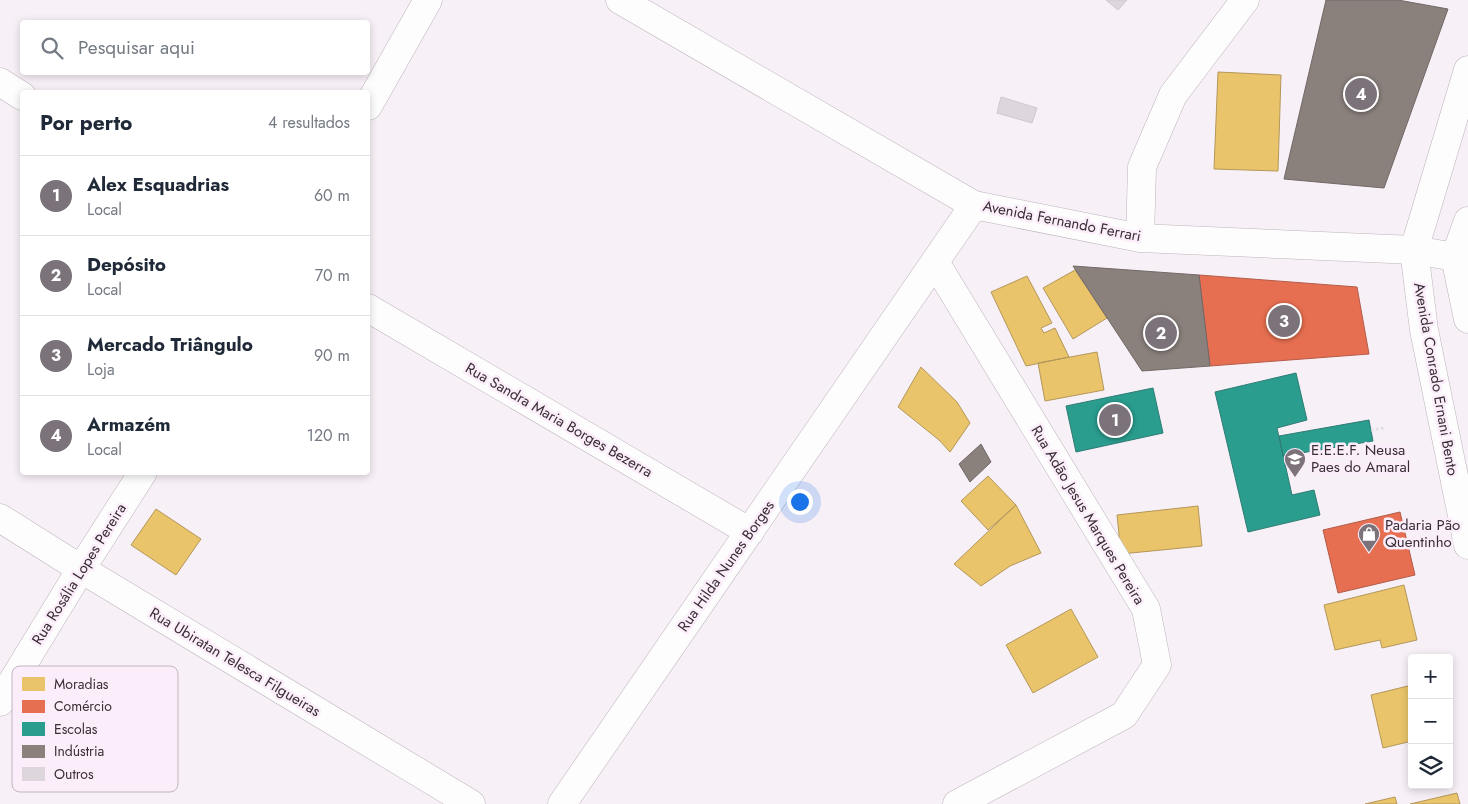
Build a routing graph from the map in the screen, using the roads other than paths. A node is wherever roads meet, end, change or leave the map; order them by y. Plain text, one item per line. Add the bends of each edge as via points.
1 (428, 0) edge
2 (620, 0) edge
3 (1245, 0) edge
4 (1468, 70) edge
5 (0, 82) edge
6 (20, 95) edge
7 (370, 102) edge
8 (974, 205) junction
9 (1468, 221) edge
10 (1140, 238) junction
11 (1414, 250) junction
12 (1462, 260) edge
13 (935, 262) junction
14 (370, 309) edge
15 (1468, 319) edge
16 (141, 475) edge
17 (0, 518) edge
18 (750, 532) junction
19 (1468, 545) edge
20 (81, 569) junction
21 (22, 666) edge
22 (12, 682) edge
23 (0, 702) edge
24 (471, 804) edge
25 (562, 804) edge
26 (957, 804) edge

1 - 7 street
2 - 8 street, Avenida Fernando Ferrari
3 - 10 street via 1173,95 1142,167
4 - 11 street, Avenida Conrado Ernani Bento
5 - 6 street
8 - 10 street, Avenida Fernando Ferrari
8 - 13 street, Rua Hilda Nunes Borges
9 - 12 street
10 - 11 street, Avenida Fernando Ferrari
11 - 12 street, Avenida Fernando Ferrari
11 - 19 street, Avenida Conrado Ernani Bento via 1424,330
12 - 15 street
13 - 18 street, Rua Hilda Nunes Borges
13 - 26 street, Rua Adão Jesus Marques Pereira via 1146,609 1157,665 1124,715
14 - 18 street, Rua Sandra Maria Borges Bezerra
16 - 20 street, Rua Rosália Lopes Pereira
17 - 20 street, Rua Ubiratan Telesca Filgueiras
18 - 25 street, Rua Hilda Nunes Borges
20 - 21 street, Rua Rosália Lopes Pereira
20 - 24 street, Rua Ubiratan Telesca Filgueiras
22 - 23 street, Rua Rosália Lopes Pereira

